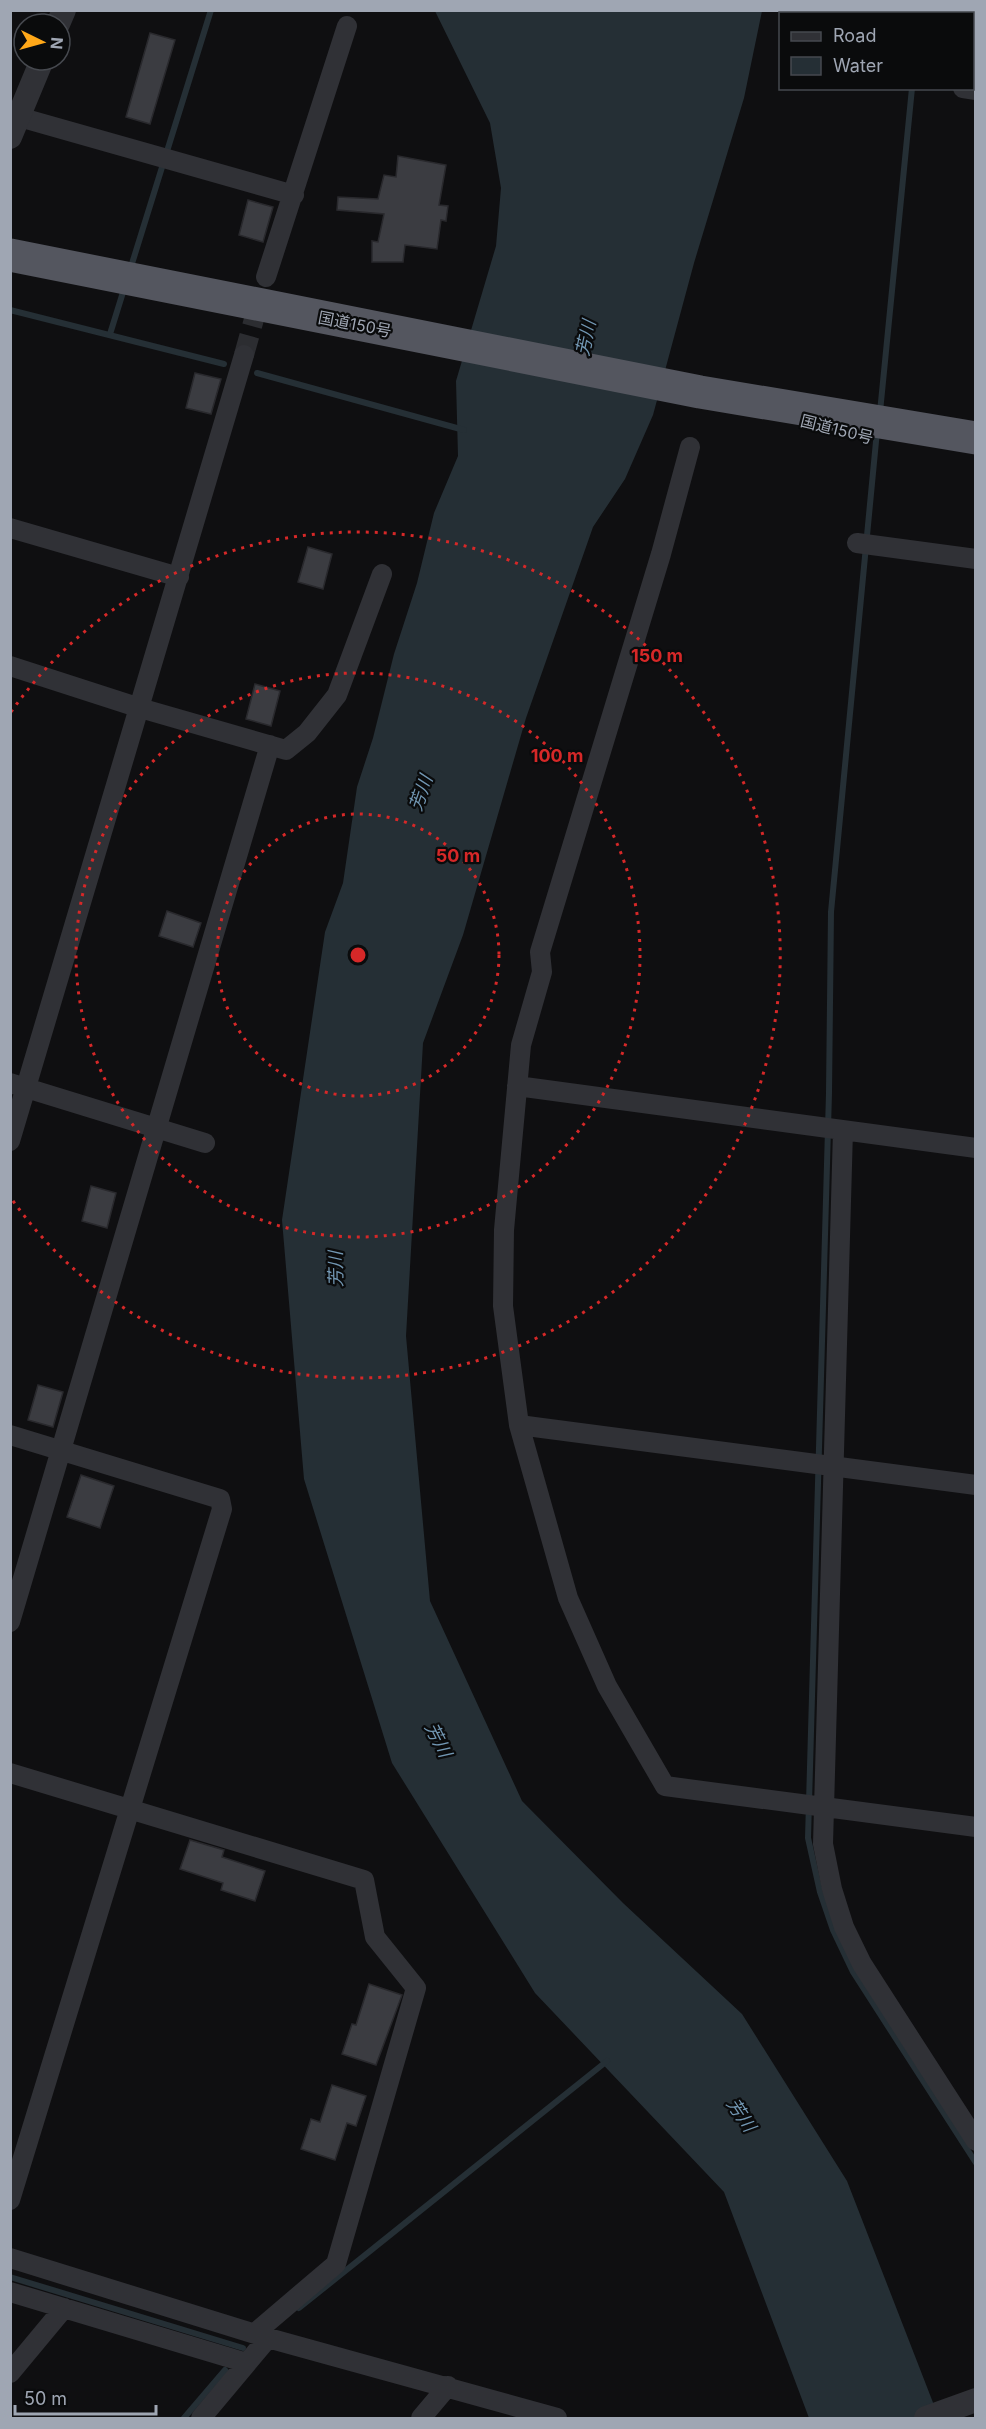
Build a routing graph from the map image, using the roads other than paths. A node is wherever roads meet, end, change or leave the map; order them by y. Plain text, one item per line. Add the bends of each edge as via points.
1 (347, 26) dead end
2 (36, 72) edge
3 (15, 115) edge
4 (294, 195) junction
5 (10, 255) edge
6 (266, 277) tunnel mouth
7 (244, 355) tunnel mouth
8 (700, 392) junction
9 (975, 438) edge
10 (690, 447) dead end
11 (975, 461) edge
12 (10, 528) edge
13 (857, 543) dead end
14 (975, 559) edge
15 (382, 574) dead end
16 (179, 577) junction
17 (10, 666) edge
18 (140, 708) junction
19 (270, 745) junction
20 (19, 1085) edge
21 (517, 1086) junction
22 (157, 1128) junction
23 (842, 1130) junction
24 (10, 1141) edge
25 (205, 1143) dead end
26 (975, 1148) edge
27 (519, 1425) junction
28 (10, 1435) edge
29 (62, 1451) junction
30 (831, 1467) junction
31 (975, 1485) edge
32 (10, 1622) edge
33 (10, 1773) edge
34 (823, 1808) junction
35 (130, 1810) junction
36 (975, 1827) edge
37 (975, 2141) edge
38 (10, 2200) edge
39 (10, 2258) edge
40 (10, 2292) edge
41 (64, 2308) junction
42 (262, 2335) junction
43 (247, 2363) junction
44 (10, 2373) edge
45 (447, 2386) junction
46 (975, 2400) edge
47 (201, 2418) edge
48 (421, 2418) edge
49 (557, 2418) edge
50 (926, 2418) edge

1 - 4 street
2 - 3 street
3 - 4 street
4 - 6 street
5 - 8 highway, 国道150号
7 - 16 street
8 - 9 highway, 国道150号
8 - 11 highway, 国道150号 via 775,414
10 - 21 street via 540,952 542,972 521,1045
12 - 16 street
13 - 14 street
15 - 19 street via 337,695 307,733 286,750
16 - 18 street
17 - 18 street
18 - 19 street
18 - 20 street
19 - 22 street
20 - 22 street
20 - 24 street
21 - 23 street
21 - 27 street via 505,1197 503,1306
22 - 25 street
22 - 29 street
23 - 26 street
23 - 30 street
27 - 30 street
27 - 34 street via 568,1598 607,1686 665,1786
28 - 29 street
29 - 32 street
29 - 35 street via 220,1499 222,1509
30 - 31 street
30 - 34 street
33 - 35 street
34 - 36 street
34 - 37 street via 823,1844 844,1927 862,1964
35 - 38 street
35 - 42 street via 364,1880 375,1937 416,1988 336,2264
39 - 42 street
40 - 41 street
41 - 43 street
41 - 44 street
42 - 43 street
42 - 45 street
43 - 47 street
45 - 48 street
45 - 49 street
46 - 50 street

